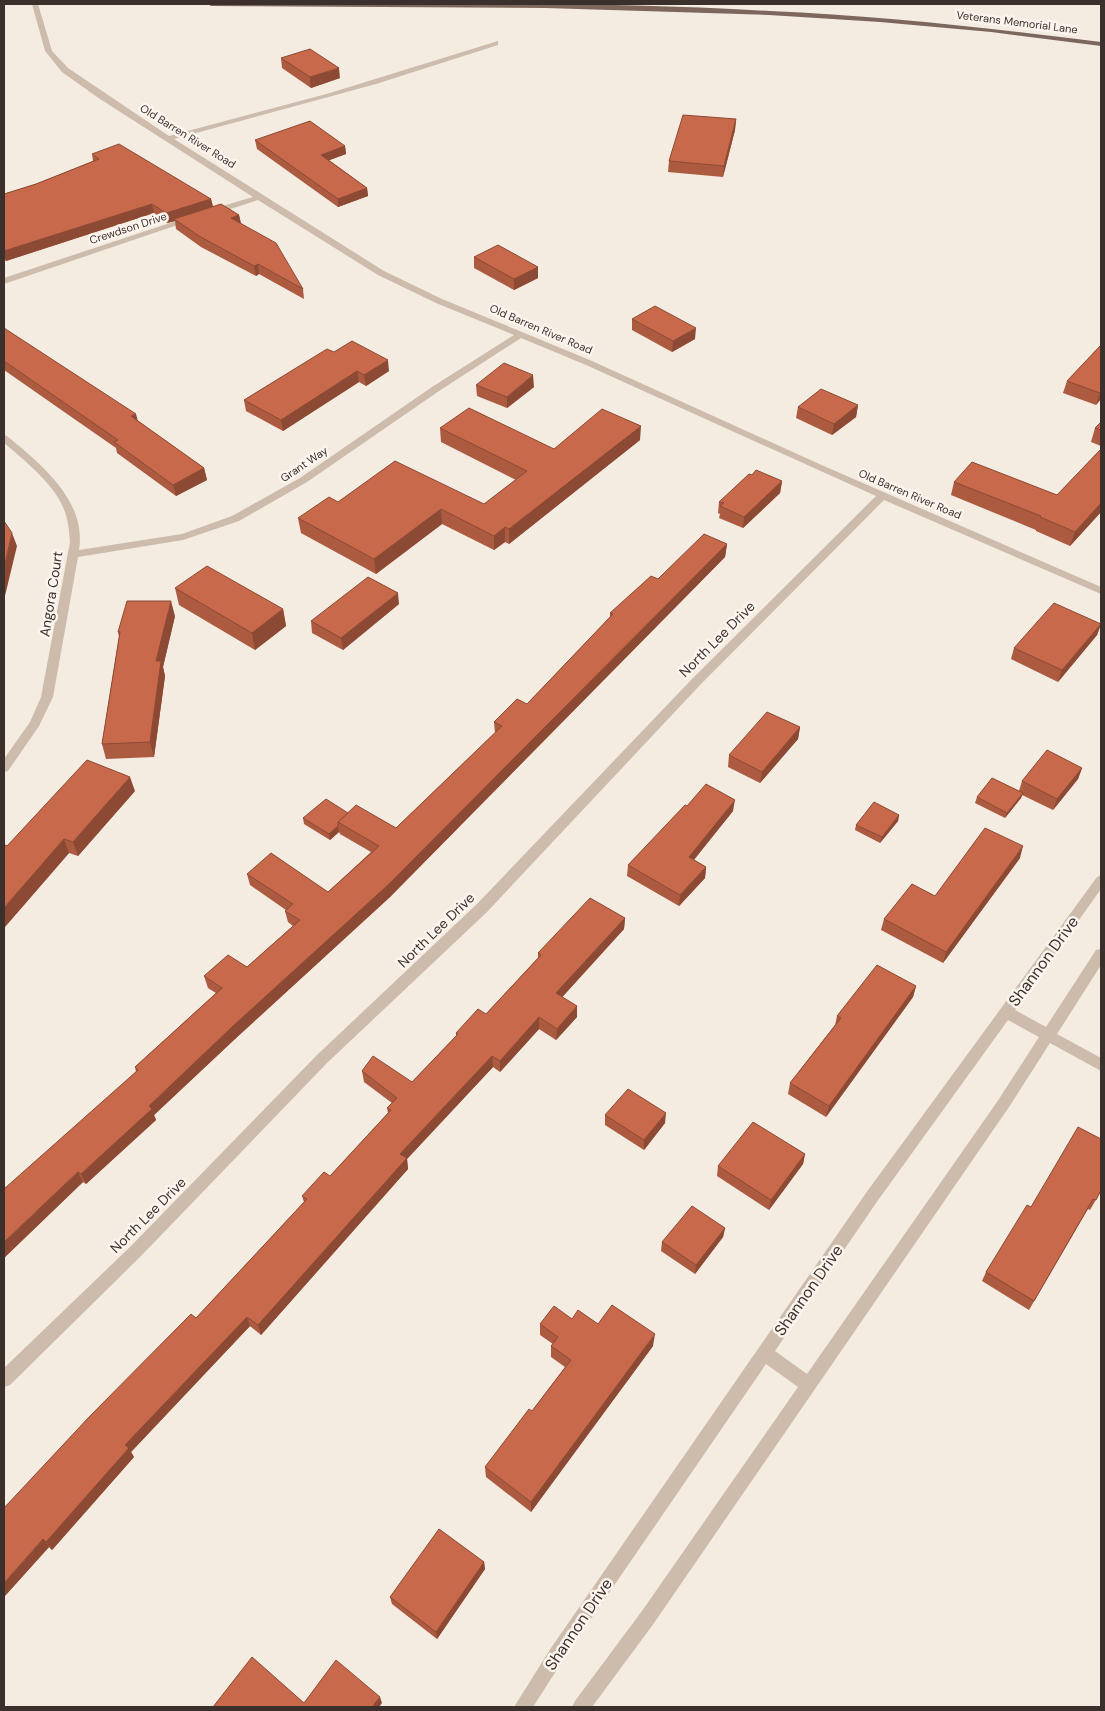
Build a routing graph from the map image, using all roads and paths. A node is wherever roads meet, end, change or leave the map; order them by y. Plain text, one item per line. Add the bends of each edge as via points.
1 (36, 4) edge
2 (212, 4) edge
3 (664, 6) edge
4 (494, 44) dead end
5 (1101, 44) edge
6 (168, 138) junction
7 (260, 197) junction
8 (4, 281) edge
9 (522, 334) junction
10 (4, 438) edge
11 (882, 496) junction
12 (73, 554) junction
13 (1101, 592) edge
14 (4, 768) edge
15 (1101, 880) edge
16 (1101, 954) edge
17 (1006, 1012) junction
18 (1047, 1035) junction
19 (1101, 1065) edge
20 (765, 1353) junction
21 (4, 1379) edge
22 (808, 1385) junction
23 (523, 1707) edge
24 (581, 1707) edge

1 - 6 street, Old Barren River Road via 47,46 65,70
2 - 3 main road, Veterans Memorial Lane
3 - 5 main road, Veterans Memorial Lane via 892,20
4 - 6 street via 443,62
6 - 7 street, Old Barren River Road
7 - 8 street, Crewdson Drive
7 - 9 street, Old Barren River Road via 334,245 410,288
9 - 11 street, Old Barren River Road
9 - 12 street, Grant Way via 296,485 244,515 188,536
10 - 12 street, Angora Court via 45,475 68,506 74,523
11 - 13 street, Old Barren River Road
11 - 21 street, North Lee Drive via 696,682 482,908 322,1058 136,1251
12 - 14 street, Angora Court via 47,697 35,723
15 - 17 street, Shannon Drive
16 - 18 street
17 - 18 street
17 - 20 street, Shannon Drive via 871,1198
18 - 19 street
18 - 22 street
20 - 22 street
20 - 23 street, Shannon Drive
22 - 24 street via 687,1561

